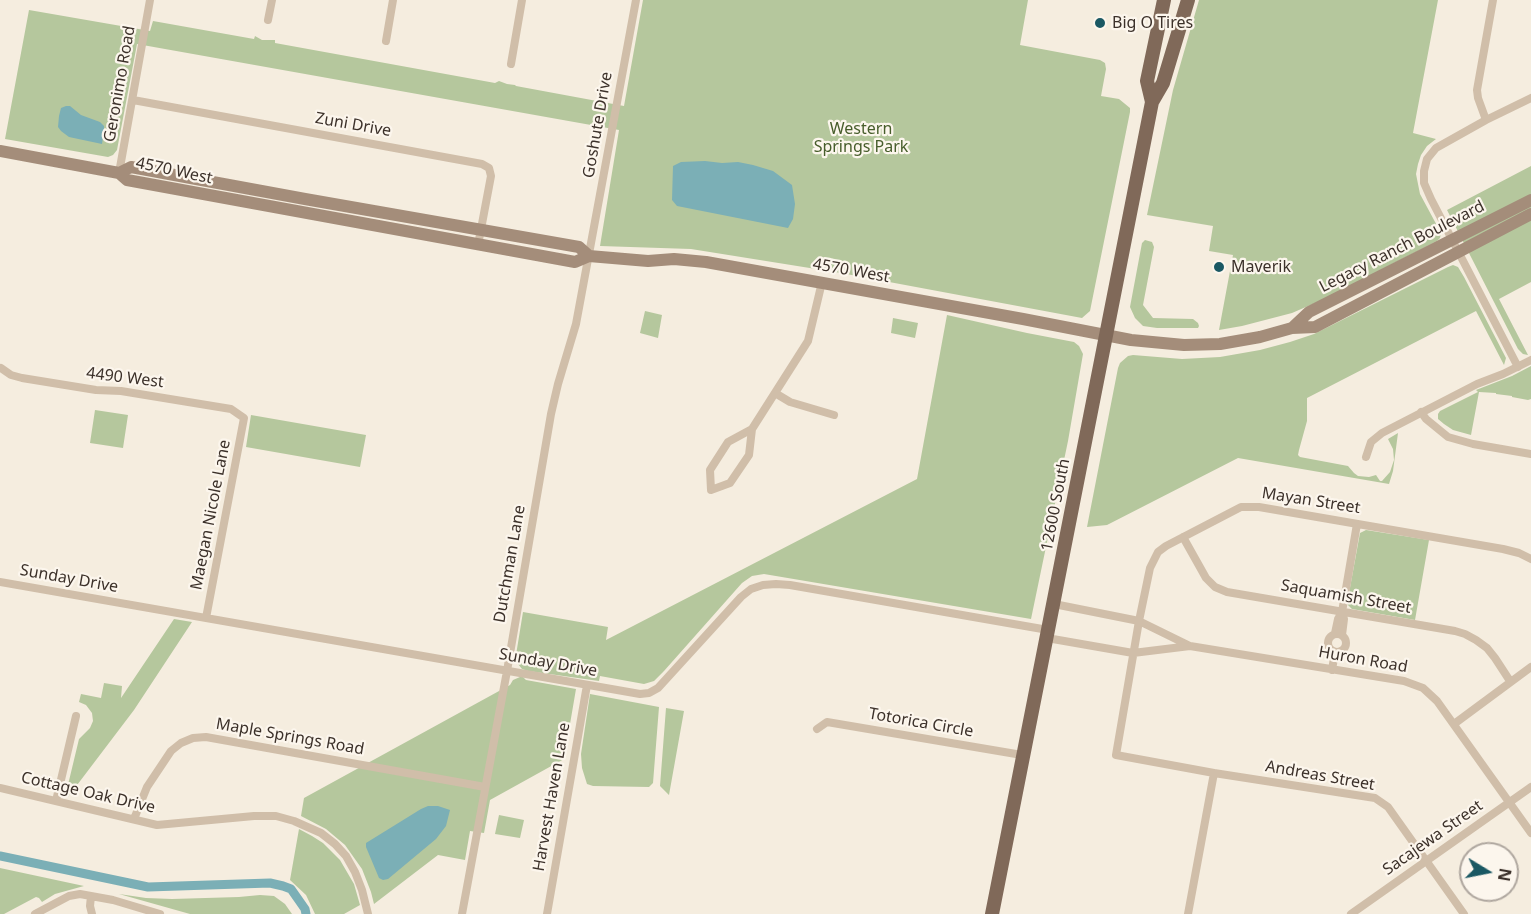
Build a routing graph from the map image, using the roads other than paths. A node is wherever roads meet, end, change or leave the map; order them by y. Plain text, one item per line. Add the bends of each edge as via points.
1 (150, 0) edge
2 (272, 0) edge
3 (393, 0) edge
4 (522, 0) edge
5 (636, 0) edge
6 (1164, 0) edge
7 (1188, 0) edge
8 (1493, 0) edge
9 (268, 20) dead end
10 (386, 41) dead end
11 (511, 64) dead end
12 (1531, 98) edge
13 (133, 100) junction
14 (1152, 102) junction
15 (1486, 120) junction
16 (0, 151) edge
17 (119, 173) junction
18 (1531, 200) edge
19 (1531, 214) edge
20 (480, 229) junction
21 (478, 245) junction
22 (1455, 247) junction
23 (589, 256) junction
24 (822, 282) junction
25 (1106, 335) junction
26 (1531, 360) edge
27 (1518, 367) junction
28 (1, 368) edge
29 (775, 393) junction
30 (1421, 412) junction
31 (834, 415) dead end
32 (244, 418) joint
33 (752, 429) junction
34 (1531, 454) edge
35 (1366, 457) dead end
36 (1357, 524) junction
37 (1183, 537) junction
38 (1531, 559) edge
39 (0, 582) edge
40 (1054, 604) junction
41 (1342, 612) junction
42 (206, 618) junction
43 (1139, 621) junction
44 (1048, 634) junction
45 (1338, 634) junction
46 (1190, 646) junction
47 (1335, 652) junction
48 (1134, 653) junction
49 (1531, 667) edge
50 (507, 670) junction
51 (1332, 670) junction
52 (1510, 681) junction
53 (587, 685) junction
54 (76, 716) dead end
55 (1454, 724) junction
56 (817, 729) dead end
57 (1022, 755) junction
58 (1116, 755) joint
59 (1214, 773) junction
60 (484, 787) junction
61 (1531, 787) edge
62 (0, 789) edge
63 (56, 801) junction
64 (1509, 802) junction
65 (134, 819) junction
66 (1531, 833) edge
67 (1427, 861) junction
68 (91, 896) junction
69 (36, 914) edge
70 (92, 914) edge
71 (160, 914) edge
72 (368, 914) edge
73 (462, 914) edge
74 (547, 914) edge
75 (992, 914) edge
76 (1188, 914) edge
77 (1352, 914) edge
78 (1464, 914) edge

1 - 13 street, Geronimo Road
2 - 9 street
3 - 10 street
4 - 11 street
5 - 23 street, Goshute Drive
6 - 14 main road, 12600 South via 1147,81
7 - 14 main road, 12600 South via 1163,83
8 - 15 street via 1477,90
12 - 15 street
13 - 17 street, Geronimo Road
13 - 20 street, Zuni Drive via 482,164 489,168 491,176
14 - 25 main road, 12600 South
15 - 22 street via 1436,147 1424,171 1424,183
16 - 17 main road
17 - 20 main road, 4570 West via 131,167
17 - 21 main road, 4570 West via 127,180
18 - 22 main road, Legacy Ranch Boulevard
19 - 22 main road, Legacy Ranch Boulevard
20 - 21 street, Zuni Drive
20 - 23 main road, 4570 West via 579,247
21 - 23 main road, 4570 West via 575,262
22 - 25 main road, Legacy Ranch Boulevard via 1315,327 1292,328 1220,344 1142,342
22 - 27 street
23 - 24 main road, 4570 West via 706,262
23 - 50 street, Dutchman Lane via 552,414
24 - 25 main road, 4570 West
24 - 29 street via 808,341
25 - 40 main road, 12600 South
26 - 27 street
27 - 30 street
28 - 32 street, 4490 West via 22,378 231,409
29 - 31 street
29 - 33 street
30 - 34 street via 1448,437
30 - 35 street via 1375,437
32 - 42 street, Maegan Nicole Lane
33 - 33 street via 729,442 710,470 711,490 730,483 749,455
36 - 37 street, Mayan Street via 1241,507
36 - 38 street, Mayan Street via 1503,549
36 - 41 street
37 - 41 street, Saquamish Street via 1206,578 1215,586
37 - 43 street, Mayan Street via 1158,552 1153,560
39 - 42 street, Sunday Drive
40 - 43 street, Huron Road
40 - 44 main road, 12600 South
41 - 45 street via 1344,619
41 - 52 street, Saquamish Street via 1465,634 1487,648
42 - 50 street, Sunday Drive
43 - 46 street, Huron Road
43 - 48 street, Mayan Street
44 - 48 street, Huron Road
44 - 53 street, Sunday Drive via 789,585 763,585 741,597 653,691 632,693
44 - 57 main road, 12600 South
45 - 47 street via 1330,636 1327,642
45 - 47 street via 1345,639 1345,648
46 - 48 street, Huron Road
46 - 51 street, Huron Road
47 - 51 street
48 - 58 street, Mayan Street
49 - 52 street
50 - 53 street, Sunday Drive
50 - 60 street, Dutchman Lane
51 - 55 street, Huron Road via 1404,681 1423,688
52 - 55 street
53 - 74 street, Harvest Haven Lane
54 - 63 street
55 - 64 street, Huron Road
56 - 57 street, Totorica Circle via 827,722
57 - 75 main road, 12600 South
58 - 59 street, Andreas Street
59 - 67 street, Andreas Street via 1374,798 1388,807
59 - 76 street
60 - 65 street, Maple Springs Road via 206,737 193,738 171,752 147,788
60 - 73 street, Dutchman Lane
61 - 64 street, Sacajewa Street
62 - 63 street, Cottage Oak Drive
63 - 65 street, Cottage Oak Drive
64 - 66 street, Huron Road
64 - 67 street, Sacajewa Street
65 - 72 street, Cottage Oak Drive via 157,825 276,816 304,825 321,833 346,856
67 - 77 street, Sacajewa Street
67 - 78 street, Andreas Street
68 - 69 street via 69,896
68 - 70 street
68 - 71 street

